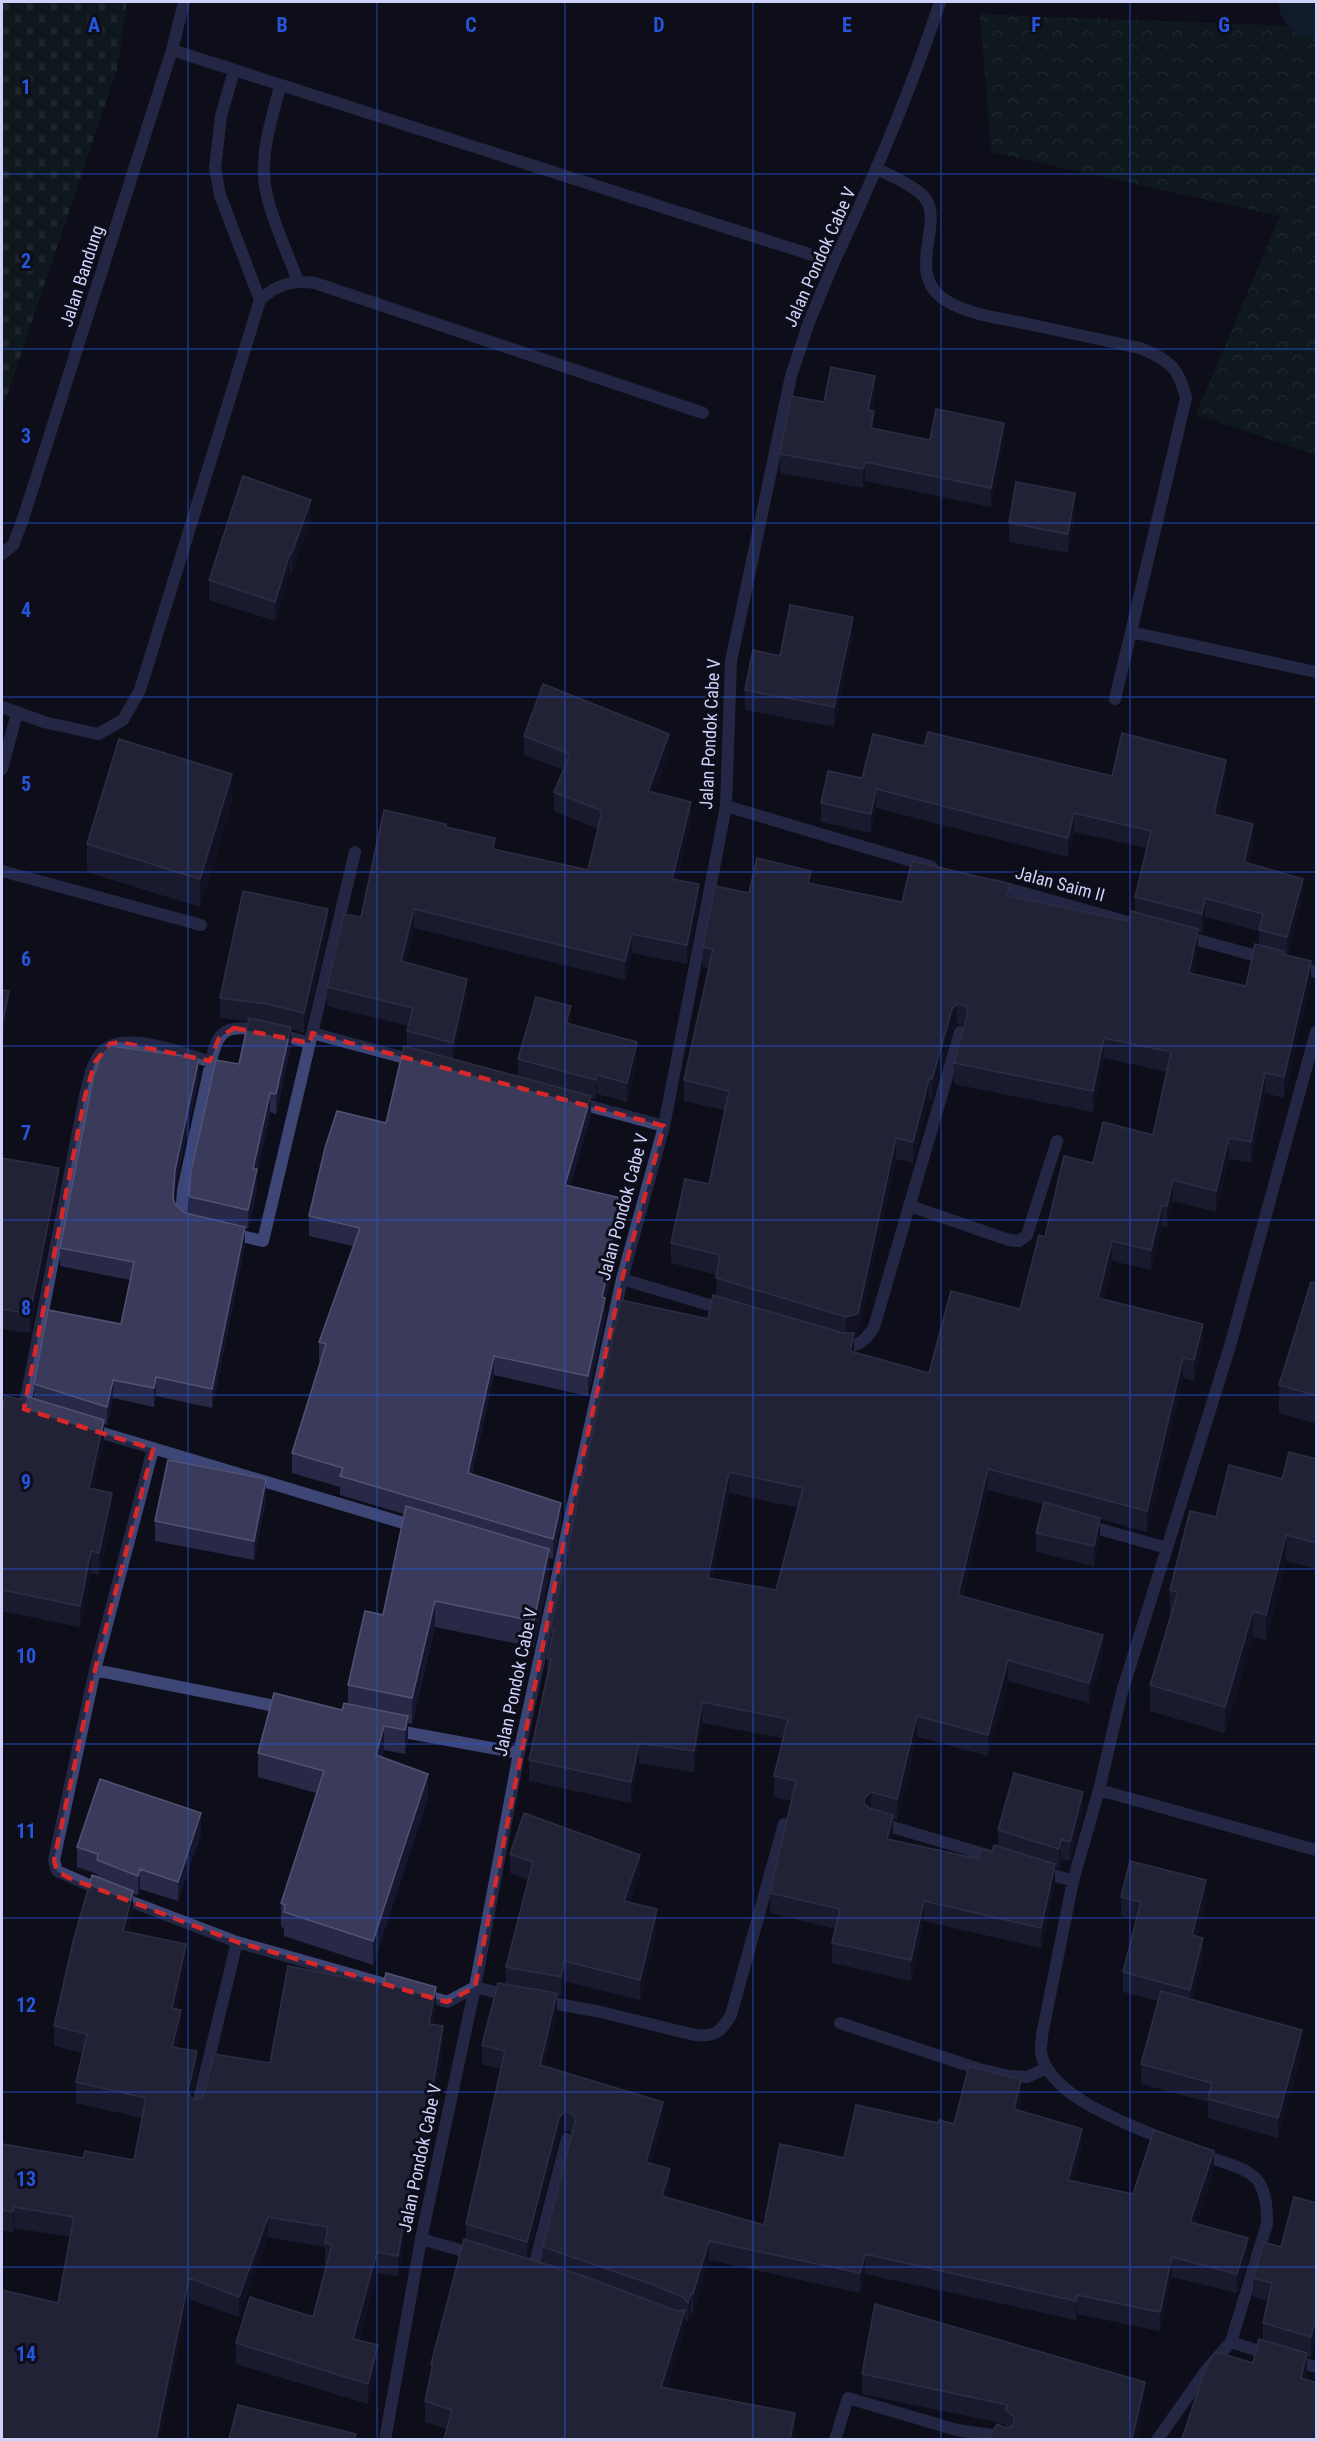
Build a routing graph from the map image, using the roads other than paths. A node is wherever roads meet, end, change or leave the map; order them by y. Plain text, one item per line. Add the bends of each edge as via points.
1 (184, 2) edge
2 (940, 2) edge
3 (172, 50) junction
4 (234, 71) junction
5 (280, 86) junction
6 (878, 170) junction
7 (834, 262) junction
8 (298, 281) junction
9 (260, 300) junction
10 (703, 413) dead end
11 (2, 554) edge
12 (1131, 632) junction
13 (1317, 672) edge
14 (1115, 699) dead end
15 (2, 707) edge
16 (17, 713) junction
17 (2, 769) edge
18 (726, 806) junction
19 (355, 852) dead end
20 (943, 870) edge
21 (2, 871) edge
22 (978, 880) edge
23 (1136, 924) edge
24 (201, 925) dead end
25 (1170, 933) edge
26 (1317, 972) edge
27 (960, 1032) edge
28 (1317, 1032) edge
29 (311, 1038) junction
30 (211, 1062) junction
31 (425, 1063) edge
32 (562, 1099) edge
33 (664, 1126) junction
34 (1057, 1141) dead end
35 (910, 1206) junction
36 (199, 1226) edge
37 (220, 1231) edge
38 (622, 1279) junction
39 (733, 1312) edge
40 (823, 1339) edge
41 (24, 1409) edge
42 (78, 1425) edge
43 (153, 1449) junction
44 (1069, 1521) edge
45 (434, 1532) edge
46 (1167, 1548) junction
47 (95, 1670) junction
48 (294, 1710) edge
49 (376, 1726) edge
50 (519, 1753) junction
51 (1099, 1790) junction
52 (872, 1821) edge
53 (784, 1824) edge
54 (1317, 1850) edge
55 (1006, 1861) edge
56 (1028, 1868) edge
57 (1073, 1881) junction
58 (237, 1942) junction
59 (475, 1987) junction
60 (840, 2023) dead end
61 (1047, 2068) junction
62 (196, 2112) edge
63 (567, 2139) dead end
64 (420, 2239) junction
65 (488, 2258) edge
66 (533, 2270) edge
67 (1231, 2342) junction
68 (1317, 2367) edge
69 (385, 2439) edge
70 (835, 2439) edge
71 (1007, 2439) edge
72 (1157, 2439) edge

1 - 3 street, Jalan Bandung
2 - 6 street, Jalan Pondok Cabe V
3 - 4 street
3 - 11 street, Jalan Bandung via 23,519 13,545
4 - 5 street
4 - 9 street via 221,116 215,168 220,195
5 - 7 street
5 - 8 street via 266,139 264,174
6 - 7 street, Jalan Pondok Cabe V
6 - 12 street via 925,199 930,218 926,276 941,297 971,312 1140,348 1165,359 1181,377 1186,398
7 - 18 street, Jalan Pondok Cabe V via 808,322 791,376 731,661
8 - 9 street via 272,289
8 - 10 street via 315,283
9 - 16 street via 140,690 123,720 98,734
12 - 13 street
12 - 14 street
15 - 16 street
16 - 17 street
18 - 20 street
18 - 33 street, Jalan Pondok Cabe V
19 - 29 street
21 - 24 street
22 - 23 street, Jalan Saim II
25 - 26 street
27 - 35 street
28 - 46 street via 1230,1346
29 - 30 street via 234,1028 223,1032
29 - 31 street
29 - 37 street via 263,1241
30 - 36 street via 181,1211 184,1221
30 - 41 street via 133,1042 110,1044 95,1062
32 - 33 street
33 - 38 street, Jalan Pondok Cabe V
34 - 35 street via 1027,1235 1019,1241
35 - 40 street via 867,1339 846,1346
38 - 39 street
38 - 50 street, Jalan Pondok Cabe V via 553,1567
42 - 43 street
43 - 45 street
43 - 47 street
44 - 46 street
46 - 51 street via 1122,1692
47 - 48 street
47 - 58 street via 54,1860 57,1871
49 - 50 street
50 - 59 street, Jalan Pondok Cabe V
51 - 54 street
51 - 57 street
52 - 55 street
53 - 59 street via 731,2015 722,2031 709,2037 695,2035
56 - 57 street
57 - 61 street via 1042,2035 1041,2053
58 - 59 street via 447,2001
58 - 62 street
59 - 64 street, Jalan Pondok Cabe V
60 - 61 street via 1009,2076 1027,2076
61 - 67 street via 1075,2096 1114,2117 1256,2175 1267,2204 1267,2224
63 - 66 street
64 - 65 street
64 - 69 street, Jalan Pondok Cabe V
67 - 68 street
67 - 72 street
70 - 71 street via 848,2398 957,2430

